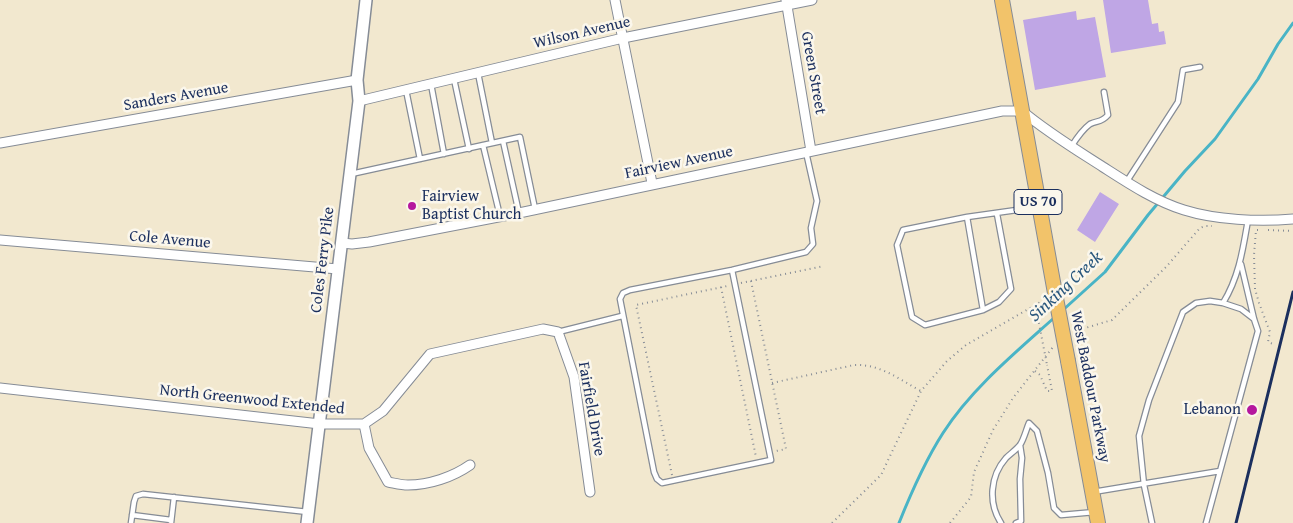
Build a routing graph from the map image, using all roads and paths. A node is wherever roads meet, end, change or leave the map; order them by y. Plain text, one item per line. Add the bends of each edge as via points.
1 (366, 0) edge
2 (615, 0) edge
3 (812, 0) edge
4 (1002, 0) edge
5 (786, 3) edge
6 (623, 38) junction
7 (1200, 67) dead end
8 (478, 73) junction
9 (454, 78) junction
10 (357, 80) junction
11 (431, 84) junction
12 (406, 90) junction
13 (1104, 92) dead end
14 (359, 101) junction
15 (1022, 111) junction
16 (503, 141) junction
17 (0, 143) edge
18 (492, 143) junction
19 (483, 145) junction
20 (1071, 147) junction
21 (468, 149) junction
22 (809, 151) junction
23 (444, 154) junction
24 (420, 159) junction
25 (350, 175) junction
26 (1127, 181) junction
27 (652, 183) junction
28 (1039, 206) junction
29 (535, 209) junction
30 (518, 212) junction
31 (997, 214) junction
32 (500, 216) junction
33 (966, 217) junction
34 (1293, 219) edge
35 (1248, 220) junction
36 (1293, 231) edge
37 (0, 240) edge
38 (342, 243) junction
39 (1241, 262) junction
40 (824, 266) dead end
41 (338, 269) junction
42 (732, 270) junction
43 (751, 281) junction
44 (741, 283) dead end
45 (730, 285) dead end
46 (721, 287) junction
47 (1042, 301) dead end
48 (1223, 303) junction
49 (1036, 305) junction
50 (983, 310) junction
51 (622, 316) junction
52 (1254, 319) junction
53 (558, 332) junction
54 (1273, 344) dead end
55 (1034, 371) dead end
56 (772, 383) junction
57 (0, 388) edge
58 (921, 391) junction
59 (320, 424) junction
60 (364, 424) junction
61 (1020, 446) junction
62 (776, 451) dead end
63 (756, 458) dead end
64 (470, 465) dead end
65 (1220, 471) junction
66 (671, 475) dead end
67 (1144, 485) junction
68 (590, 492) dead end
69 (1092, 492) junction
70 (174, 497) junction
71 (132, 515) junction
72 (1097, 517) edge
73 (307, 518) edge
74 (171, 521) edge
75 (131, 523) edge
76 (832, 523) edge
77 (1001, 523) edge
78 (1016, 523) edge
79 (1152, 523) edge
80 (1206, 523) edge

1 - 10 street, Coles Ferry Pike
2 - 6 street
3 - 5 street, Wilson Avenue
4 - 15 main road, US 70
5 - 6 street, Wilson Avenue
5 - 22 street, Green Street
6 - 8 street, Wilson Avenue
6 - 27 street
7 - 26 lane via 1183,70 1178,102
8 - 9 street, Wilson Avenue
8 - 18 lane
9 - 11 street, Wilson Avenue
9 - 21 lane
10 - 14 street, Coles Ferry Pike
10 - 17 street, Sanders Avenue
11 - 12 street, Wilson Avenue
11 - 23 lane
12 - 14 street, Wilson Avenue
12 - 24 lane
13 - 20 lane via 1108,115 1082,131
14 - 25 street, Coles Ferry Pike
15 - 20 street
15 - 22 street, Fairview Avenue via 1002,111
15 - 28 main road, West Baddour Parkway / US 70
16 - 18 lane
16 - 29 lane via 520,137
16 - 30 lane
18 - 19 lane
19 - 21 lane
19 - 32 lane
20 - 26 street
21 - 23 lane
22 - 27 street, Fairview Avenue
22 - 42 lane via 817,201 811,228 813,244 806,252 797,255
23 - 24 lane
24 - 25 lane
25 - 38 street, Coles Ferry Pike
26 - 35 street via 1179,208
27 - 29 street, Fairview Avenue
28 - 31 lane
28 - 69 main road, West Baddour Parkway / US 70, bridge
29 - 30 street, Fairview Avenue
30 - 32 street, Fairview Avenue
31 - 33 lane
31 - 50 lane via 1011,290 999,302
32 - 38 street, Fairview Avenue via 369,242
33 - 50 lane
33 - 50 lane via 903,230 897,245 912,317 925,325
34 - 35 street
35 - 39 lane
36 - 54 path via 1256,230 1255,289 1270,332 1268,342
37 - 41 street, Cole Avenue
38 - 41 street, Coles Ferry Pike
39 - 48 lane
39 - 52 lane
40 - 43 path
41 - 59 street, Coles Ferry Pike
42 - 51 lane via 630,290 620,299
42 - 51 lane via 771,460 662,483 657,479
43 - 44 path
43 - 56 path
45 - 46 path
46 - 63 path
46 - 66 path via 636,305
47 - 49 path
48 - 52 lane via 1241,309
48 - 67 lane via 1196,303 1183,312 1139,436
49 - 55 path, bridge via 1052,391 1047,391 1040,375
49 - 58 path via 966,345
51 - 53 lane
52 - 65 lane via 1258,331
53 - 60 street, North Greenwood Extended via 543,329 430,354 383,410
53 - 68 street, Fairfield Drive via 574,377
56 - 58 path via 854,364 879,368
56 - 62 path via 786,449
57 - 59 street, North Greenwood Extended
58 - 76 path via 881,475
59 - 60 street, North Greenwood Extended
59 - 73 street, Coles Ferry Pike
60 - 64 street via 369,448 388,482 407,485 429,482 458,473
61 - 72 lane via 1029,423 1037,431 1054,508 1062,515
61 - 77 lane via 1005,459 995,474 992,492 995,514
61 - 78 lane via 1021,521
65 - 67 lane
65 - 80 lane
67 - 69 lane
67 - 79 lane
69 - 72 main road, West Baddour Parkway / US 70
70 - 71 lane via 136,496
70 - 73 lane
70 - 74 lane
71 - 74 lane
71 - 75 lane

